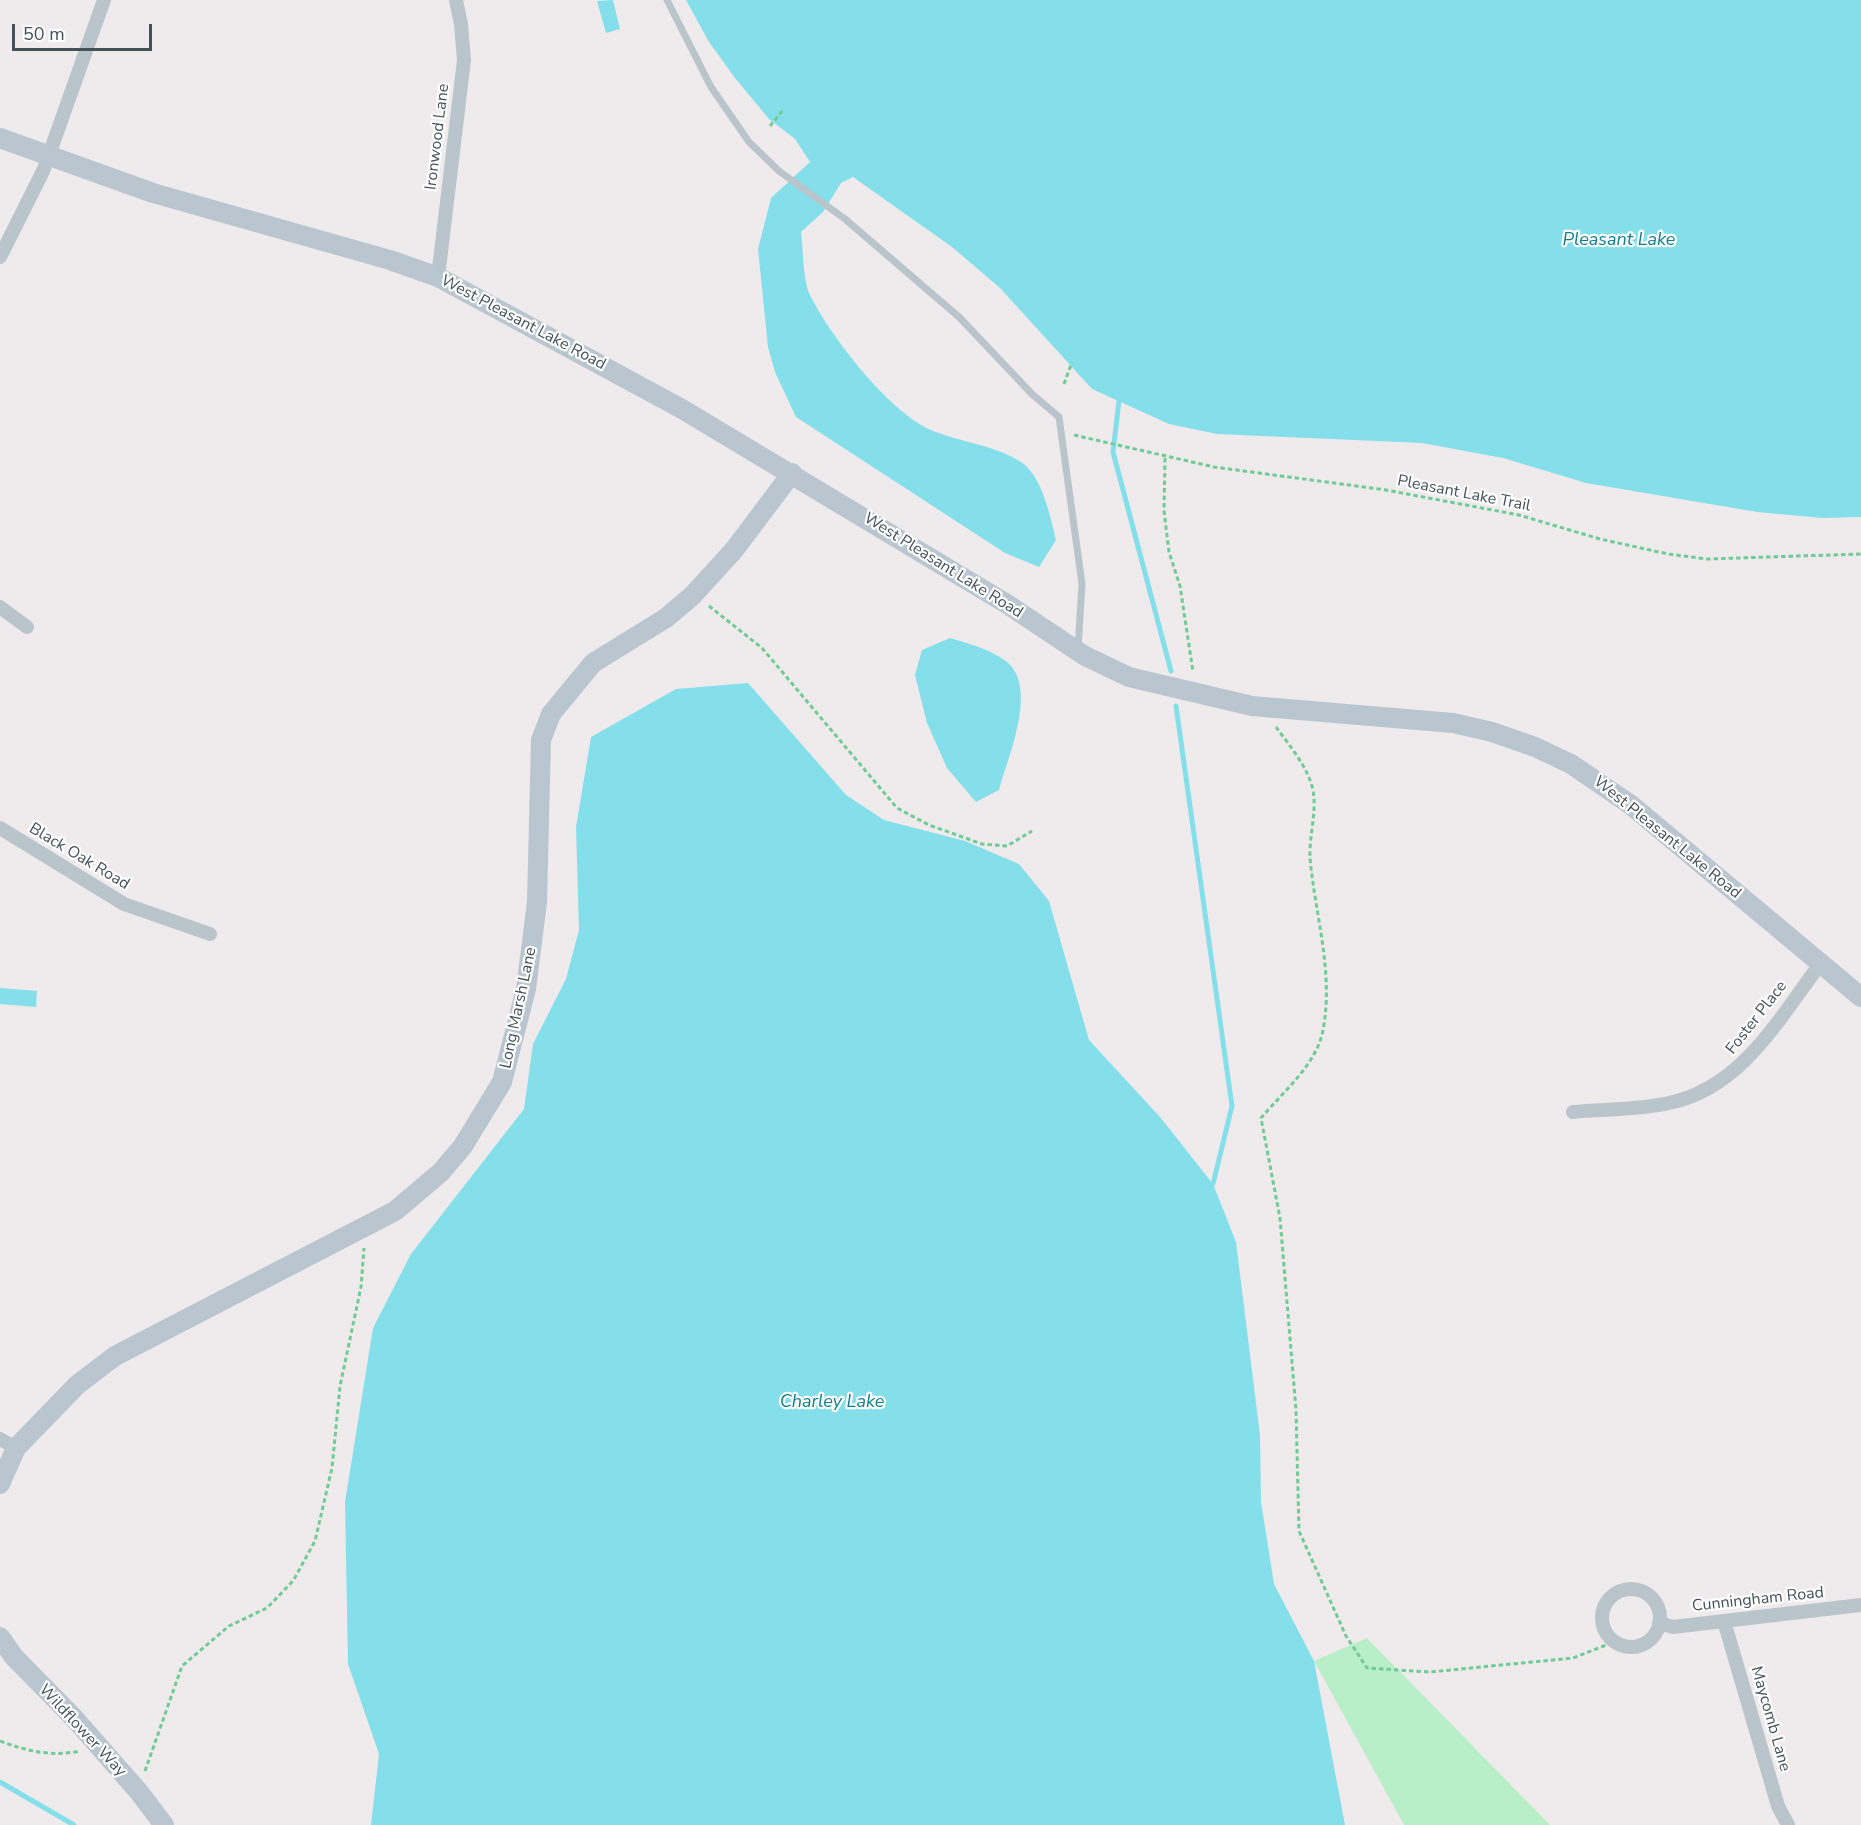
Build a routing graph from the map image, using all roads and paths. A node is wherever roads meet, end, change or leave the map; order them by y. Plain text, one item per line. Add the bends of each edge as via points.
1 (104, 0) edge
2 (456, 0) edge
3 (667, 0) edge
4 (783, 110) dead end
5 (770, 126) dead end
6 (0, 138) edge
7 (49, 156) junction
8 (0, 256) edge
9 (438, 277) junction
10 (1072, 362) dead end
11 (1064, 384) dead end
12 (1063, 433) junction
13 (1165, 458) junction
14 (792, 472) junction
15 (1861, 554) edge
16 (694, 594) junction
17 (0, 607) edge
18 (27, 627) dead end
19 (1078, 652) junction
20 (1196, 694) junction
21 (1263, 707) junction
22 (0, 828) edge
23 (1032, 831) dead end
24 (210, 934) dead end
25 (1821, 963) junction
26 (1861, 997) edge
27 (1573, 1112) dead end
28 (365, 1228) junction
29 (8, 1444) edge
30 (0, 1484) edge
31 (1861, 1605) edge
32 (1724, 1621) junction
33 (1659, 1623) junction
34 (0, 1637) edge
35 (1614, 1642) junction
36 (0, 1741) edge
37 (99, 1747) junction
38 (139, 1792) junction
39 (164, 1825) edge
40 (1788, 1825) edge

1 - 7 street
2 - 9 street, Ironwood Lane via 464,60
3 - 12 lane via 711,87 749,142 779,171 845,219 959,317 1059,417
4 - 5 path
6 - 7 street, West Pleasant Lake Road
7 - 8 street
7 - 9 street, West Pleasant Lake Road via 153,193
9 - 14 street, West Pleasant Lake Road
10 - 11 path
12 - 13 path, Pleasant Lake Trail
12 - 19 lane via 1082,584
13 - 15 path, Pleasant Lake Trail via 1386,490 1519,515 1668,554 1707,559
13 - 20 path via 1164,511 1169,552 1180,586
14 - 16 street, Long Marsh Lane via 734,550
14 - 19 street, West Pleasant Lake Road
16 - 23 path via 762,648 897,808 929,825 982,844 1007,846
16 - 28 street, Long Marsh Lane via 666,618 593,663 551,714 541,740 533,942 521,1013 502,1082 473,1131 441,1172 417,1195
17 - 18 street
19 - 20 street, West Pleasant Lake Road via 1129,677
20 - 21 street, West Pleasant Lake Road
21 - 25 street, West Pleasant Lake Road via 1454,723 1535,747 1613,791
21 - 35 path via 1313,789 1310,856 1326,994 1323,1031 1311,1059 1261,1118 1280,1218 1296,1410 1299,1531 1346,1635 1367,1668 1430,1672 1573,1658
22 - 24 street, Black Oak Road via 124,904
25 - 26 street, West Pleasant Lake Road
25 - 27 street, Foster Place via 1757,1048 1719,1084 1669,1104
28 - 29 street, Long Marsh Lane via 115,1356
28 - 38 path via 361,1287 340,1386 332,1468 315,1541 293,1581 267,1608 229,1626 182,1666
29 - 30 street
31 - 32 street, Cunningham Road
32 - 33 street, Cunningham Road via 1673,1627
32 - 40 street, Maycomb Lane via 1778,1806
33 - 35 street via 1650,1640 1641,1645 1631,1647
33 - 35 street via 1656,1603 1649,1596 1641,1591 1622,1590 1603,1609 1603,1627
34 - 37 street, Wildflower Way
36 - 37 path via 29,1751 62,1755
37 - 38 street, Wildflower Way
38 - 39 street, Wildflower Way

